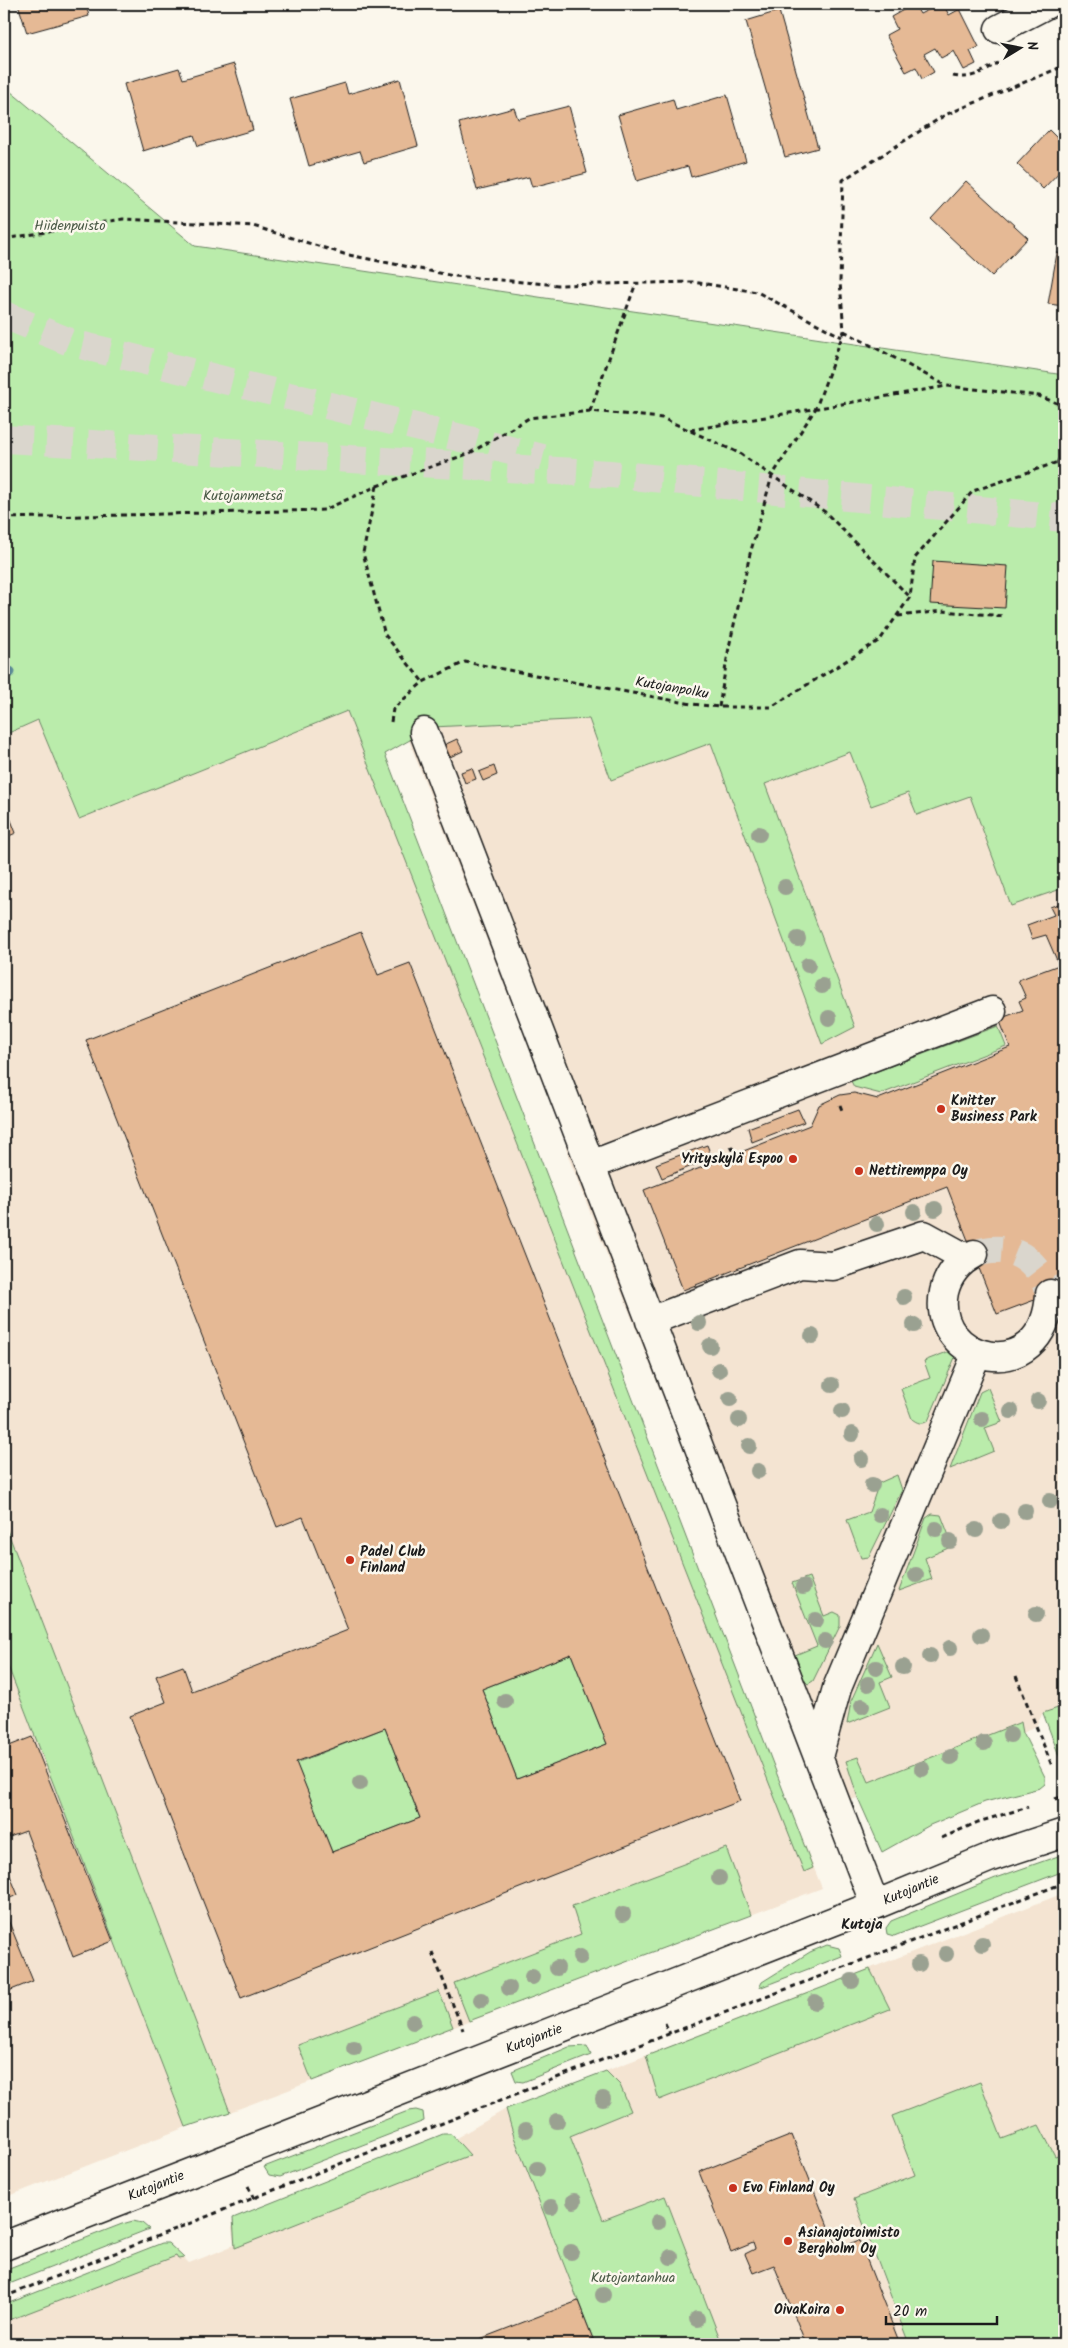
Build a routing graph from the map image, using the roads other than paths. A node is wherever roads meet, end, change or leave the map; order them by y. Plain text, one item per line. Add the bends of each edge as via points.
1 (1048, 4) edge
2 (999, 29) dead end
3 (424, 732) dead end
4 (992, 1011) dead end
5 (591, 1165) junction
6 (1055, 1308) edge
7 (650, 1321) junction
8 (977, 1354) junction
9 (818, 1757) junction
10 (1064, 1834) edge
11 (875, 1905) junction
12 (4, 2246) edge

1 - 2 street
3 - 5 street
4 - 5 street
5 - 7 street
6 - 8 street via 1035,1340 1023,1350 993,1357
7 - 8 street via 800,1264 833,1266 924,1235 970,1256 950,1277 942,1301 952,1333
7 - 9 street
8 - 9 street via 837,1688
9 - 11 street
10 - 11 street, Kutojantie via 991,1857
11 - 12 street, Kutojantie

